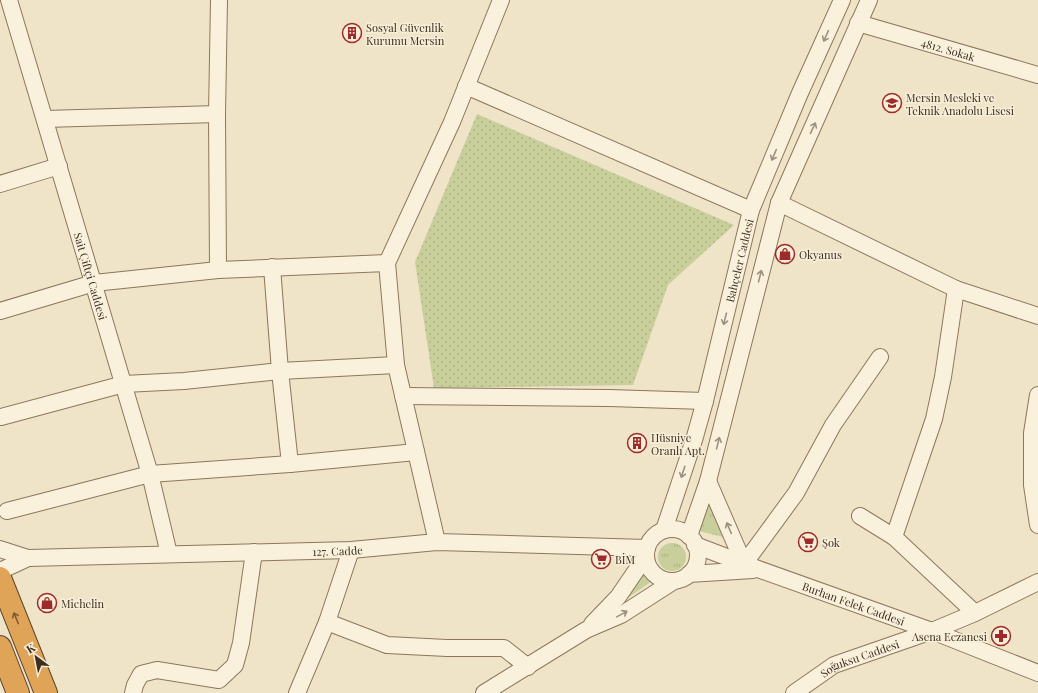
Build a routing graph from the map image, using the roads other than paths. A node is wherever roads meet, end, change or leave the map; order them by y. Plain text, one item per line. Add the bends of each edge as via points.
1 (9, 0) edge
2 (219, 0) edge
3 (501, 0) edge
4 (842, 0) edge
5 (869, 0) edge
6 (858, 23) junction
7 (1038, 75) edge
8 (466, 86) junction
9 (217, 114) junction
10 (45, 118) junction
11 (59, 166) junction
12 (0, 184) edge
13 (779, 203) junction
14 (751, 210) junction
15 (387, 262) junction
16 (272, 267) junction
17 (218, 270) junction
18 (94, 283) junction
19 (956, 289) junction
20 (0, 310) edge
21 (1038, 316) edge
22 (880, 357) dead end
23 (396, 365) junction
24 (280, 371) junction
25 (124, 384) junction
26 (1038, 395) edge
27 (403, 396) junction
28 (705, 401) junction
29 (1, 417) edge
30 (416, 452) junction
31 (290, 464) junction
32 (150, 474) junction
33 (708, 480) junction
34 (7, 511) dead end
35 (860, 516) dead end
36 (1038, 526) edge
37 (664, 530) junction
38 (894, 537) junction
39 (692, 540) junction
40 (437, 542) junction
41 (0, 549) edge
42 (351, 550) junction
43 (254, 552) junction
44 (646, 552) junction
45 (169, 554) junction
46 (28, 558) junction
47 (751, 567) junction
48 (0, 571) edge
49 (689, 574) junction
50 (0, 578) edge
51 (674, 581) junction
52 (1038, 582) edge
53 (975, 614) junction
54 (327, 622) junction
55 (586, 630) junction
56 (932, 631) junction
57 (0, 647) edge
58 (528, 667) junction
59 (1038, 672) edge
60 (18, 693) edge
61 (46, 693) edge
62 (133, 693) edge
63 (296, 693) edge
64 (484, 693) edge
65 (794, 693) edge

1 - 10 street, Sait Çiftçi Caddesi
2 - 9 street
3 - 8 street
4 -> 14 street, Bahçeler Caddesi
5 - 6 street
6 - 7 street, 4812. Sokak
13 -> 6 street
8 - 14 street
8 - 15 street
9 - 10 street
9 - 17 street
10 - 11 street, Sait Çiftçi Caddesi
11 - 12 street
11 - 18 street, Sait Çiftçi Caddesi
13 - 19 street
33 -> 13 street
14 -> 28 street, Bahçeler Caddesi
15 - 16 street
15 - 23 street
16 - 17 street
16 - 24 street
17 - 18 street
18 - 20 street
18 - 25 street, Sait Çiftçi Caddesi
19 - 21 street
19 - 38 street via 934,419
22 - 47 street via 833,425
23 - 24 street
23 - 27 street
24 - 25 street
24 - 31 street
25 - 29 street
25 - 32 street, Sait Çiftçi Caddesi
26 - 36 street via 1032,432 1032,485
27 - 28 street
27 - 30 street
28 -> 37 street, Bahçeler Caddesi
30 - 31 street
30 - 40 street
31 - 32 street
32 - 34 street
32 - 45 street, Sait Çiftçi Caddesi
33 - 39 street
47 -> 33 street
35 - 38 street
37 - 39 street via 678,530
37 - 44 street via 650,540
38 - 53 street
39 - 47 street, Burhan Felek Caddesi
39 - 49 street via 697,551 697,559
40 - 42 street, 127. Cadde
40 - 44 street, 127. Cadde
41 - 46 street
42 - 43 street, 127. Cadde
42 - 54 street
43 - 45 street, 127. Cadde
43 - 62 street via 241,643 235,665 219,680 157,670 141,674
44 - 51 street via 647,565 652,572 658,577
44 - 55 street via 618,597
45 - 46 street, 127. Cadde
46 - 48 street
47 - 49 street
47 - 56 street, Burhan Felek Caddesi
49 - 51 street
61 -> 50 highway
55 -> 51 street via 621,615
52 - 53 street, Soğuksu Caddesi
53 - 56 street, Soğuksu Caddesi
54 - 58 street via 387,645 504,648
54 - 63 street
55 - 58 street
56 - 59 street, Burhan Felek Caddesi
56 - 65 street, Soğuksu Caddesi via 834,665
57 - 60 highway
58 - 64 street

